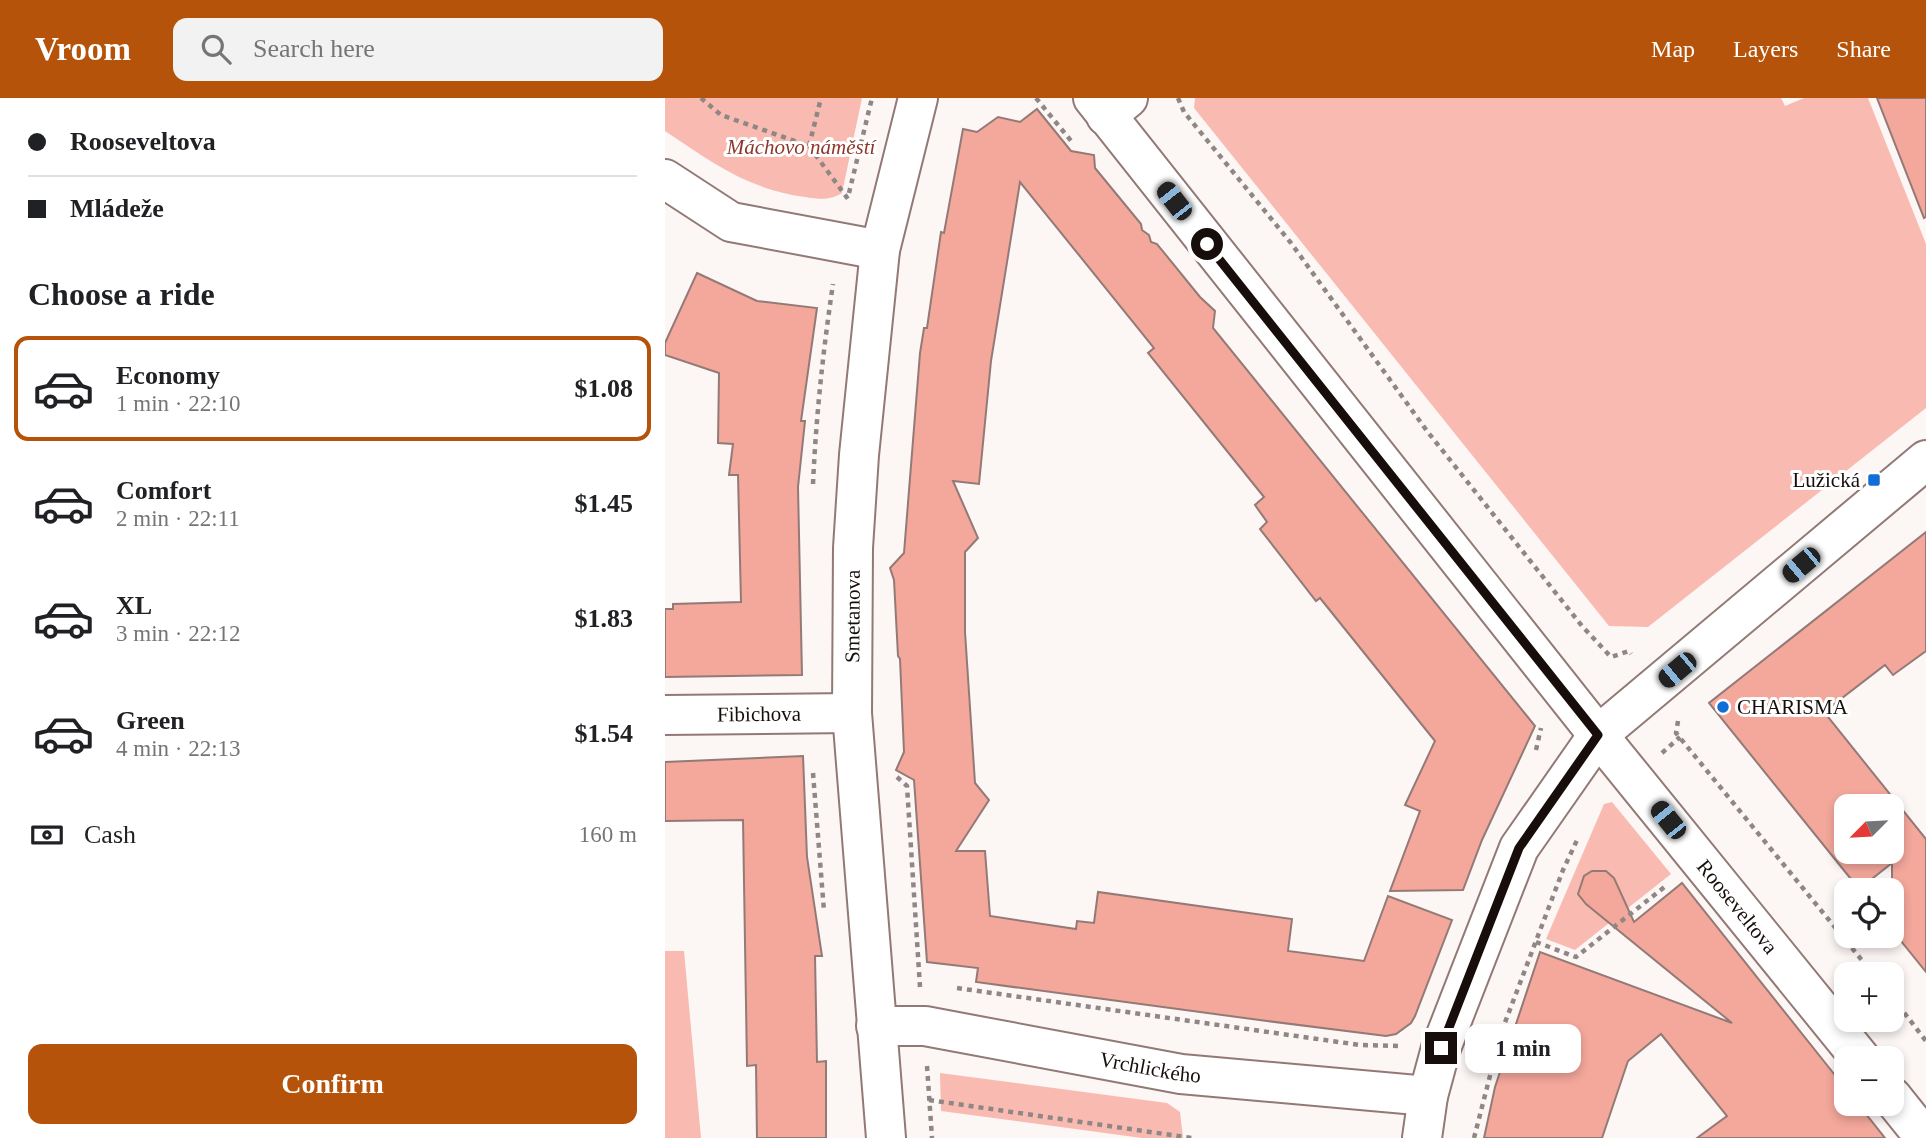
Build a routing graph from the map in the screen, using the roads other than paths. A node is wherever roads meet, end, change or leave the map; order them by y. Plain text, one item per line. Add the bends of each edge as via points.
1 (918, 98) edge
2 (1109, 104) edge
3 (665, 179) edge
4 (880, 250) junction
5 (1926, 460) edge
6 (852, 713) junction
7 (665, 715) edge
8 (1598, 735) junction
9 (876, 1026) junction
10 (1850, 1046) edge
11 (1428, 1096) junction
12 (1904, 1112) edge
13 (886, 1138) edge
14 (1422, 1138) edge
15 (1925, 1138) edge

1 - 4 street, Smetanova
2 - 8 street, Rooseveltova
3 - 4 street via 731,222
4 - 6 street, Smetanova via 853,548
5 - 8 street
6 - 7 street, Fibichova
6 - 9 street, Smetanova
8 - 10 street, Rooseveltova
8 - 11 street via 1519,848 1441,1048
9 - 11 street, Vrchlického via 925,1026 1181,1074
9 - 13 street, Smetanova
11 - 14 street
12 - 15 street

